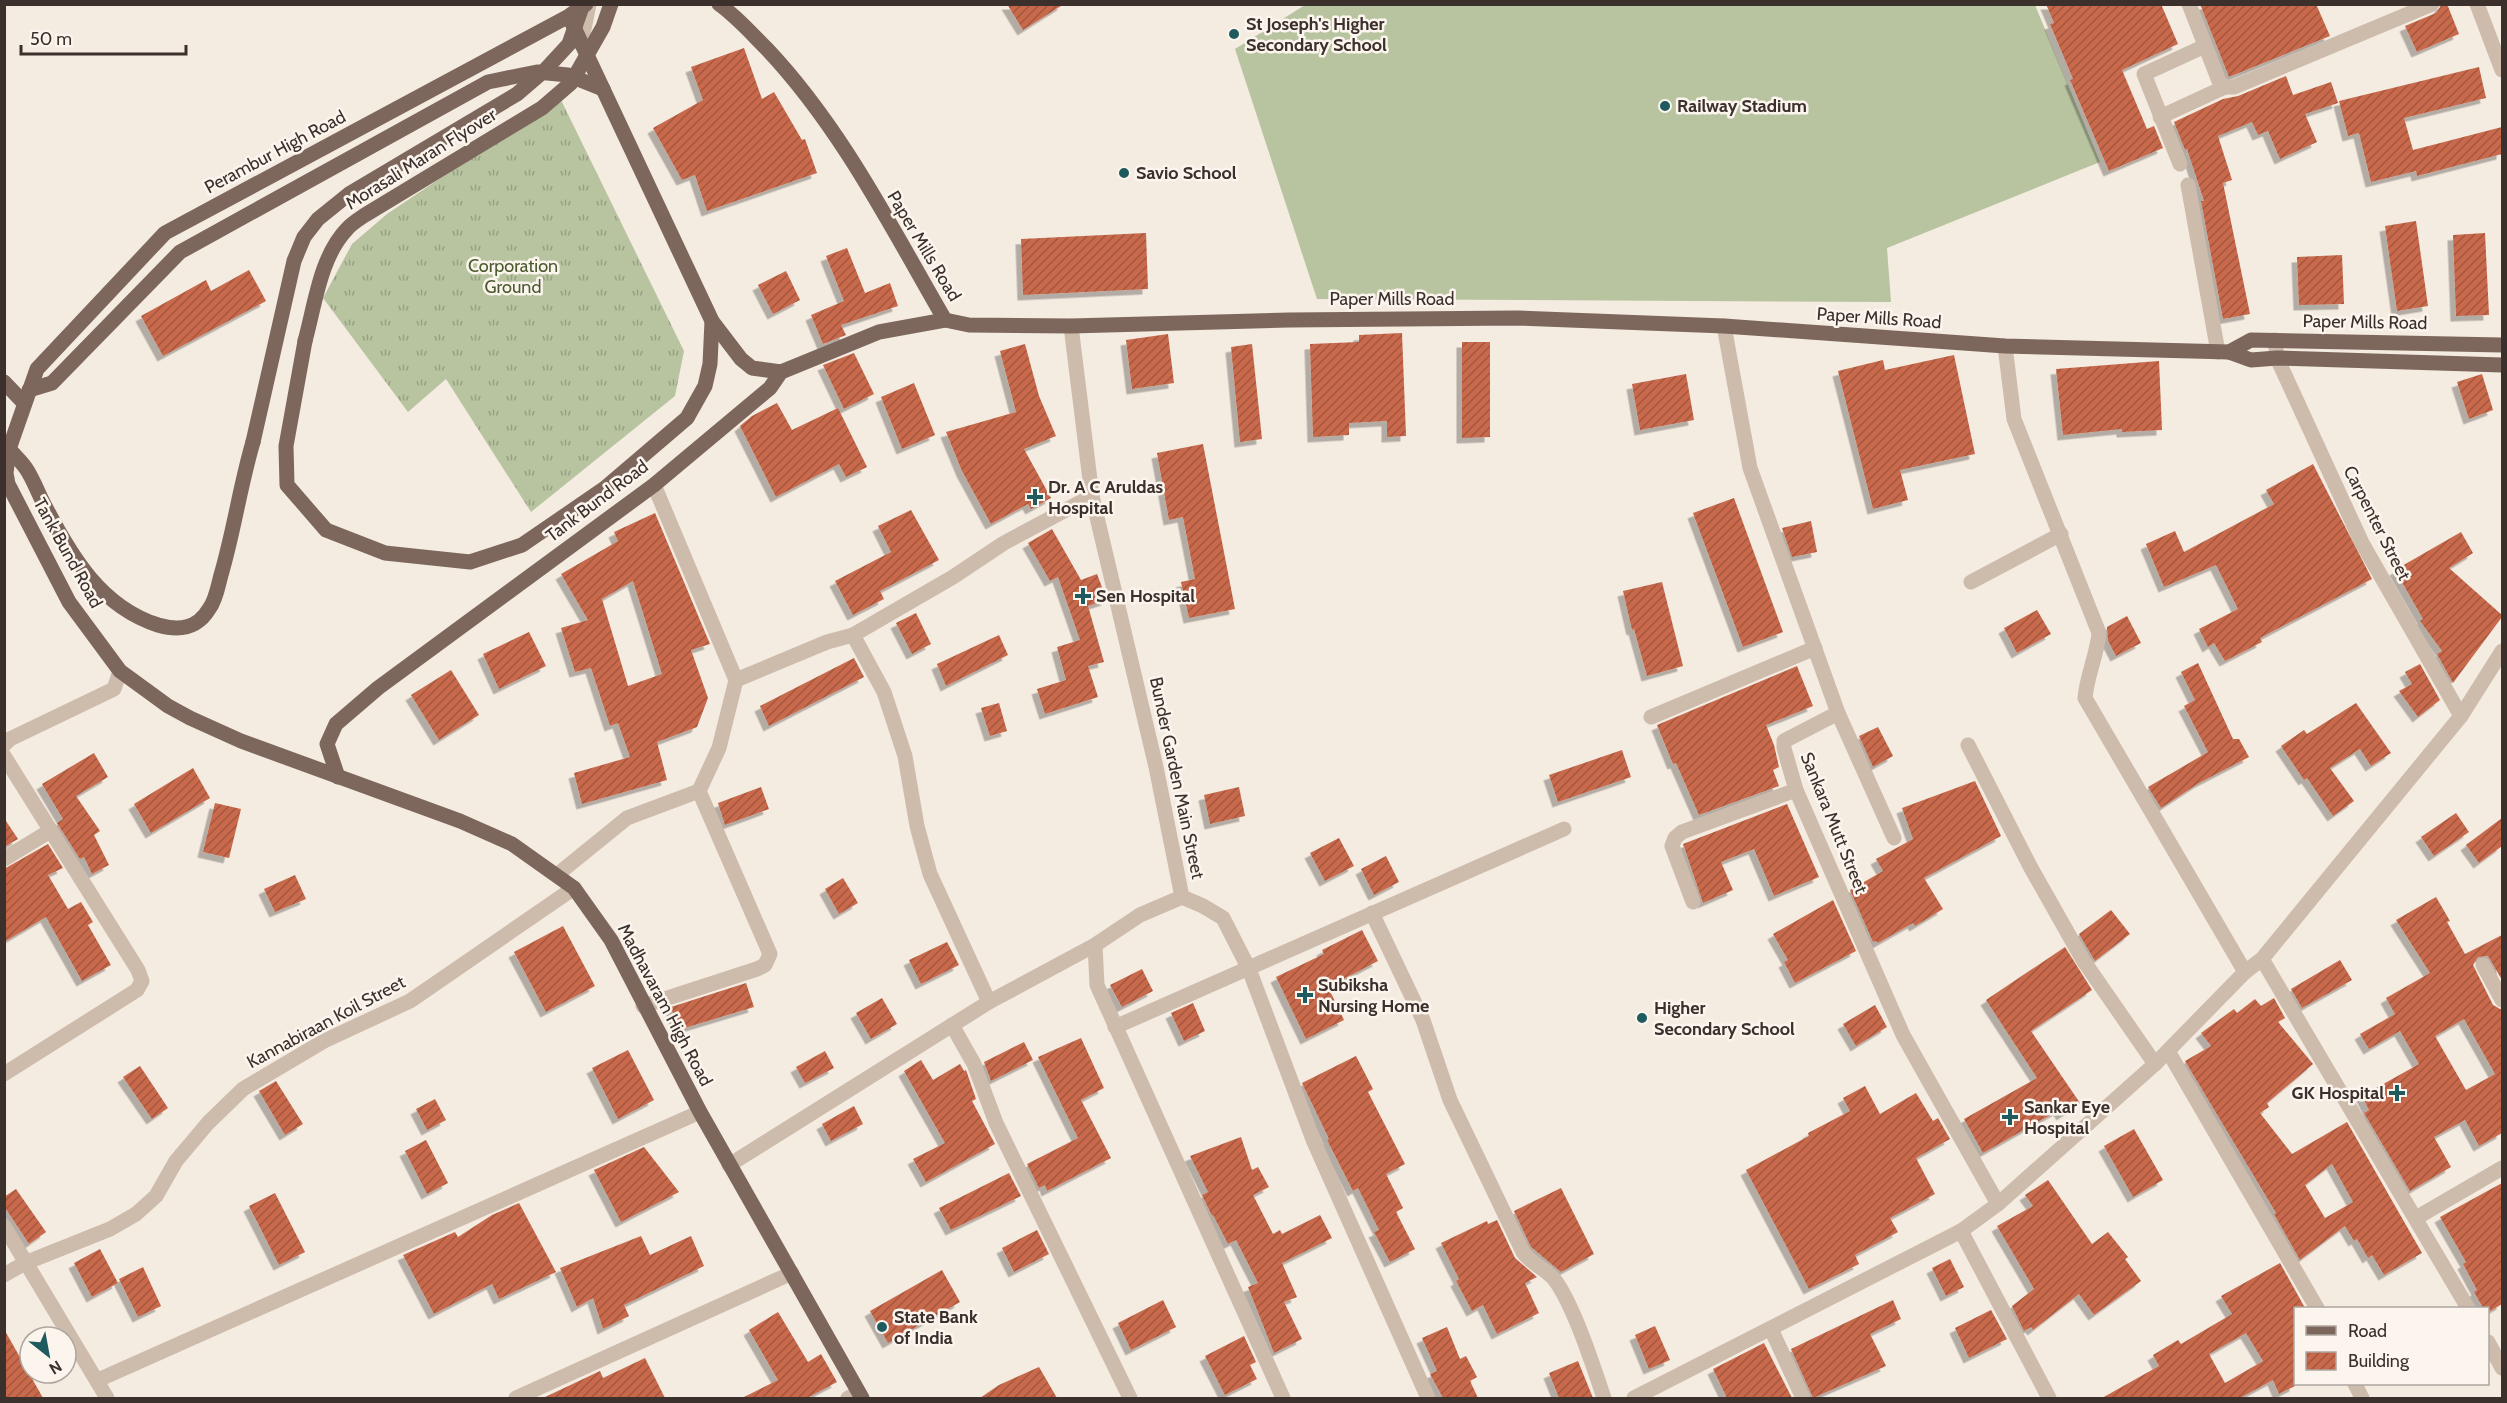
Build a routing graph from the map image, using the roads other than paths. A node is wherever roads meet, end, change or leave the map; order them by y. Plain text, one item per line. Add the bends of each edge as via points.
1 (586, 4) edge
2 (611, 4) edge
3 (719, 4) edge
4 (2189, 4) edge
5 (2432, 4) edge
6 (2477, 4) edge
7 (568, 16) junction
8 (2497, 37) edge
9 (581, 44) junction
10 (2205, 46) junction
11 (2502, 70) edge
12 (2225, 87) junction
13 (603, 89) junction
14 (2160, 117) junction
15 (2180, 164) dead end
16 (2188, 185) dead end
17 (945, 320) junction
18 (712, 321) junction
19 (1071, 326) junction
20 (1724, 326) junction
21 (2275, 340) junction
22 (2502, 345) edge
23 (2005, 346) junction
24 (2224, 352) junction
25 (2277, 358) junction
26 (2502, 365) edge
27 (781, 372) junction
28 (4, 382) edge
29 (26, 396) junction
30 (9, 449) junction
31 (654, 485) junction
32 (1092, 496) junction
33 (2061, 534) junction
34 (1971, 582) dead end
35 (853, 635) junction
36 (1815, 648) junction
37 (2502, 651) edge
38 (120, 671) junction
39 (736, 680) junction
40 (1838, 714) junction
41 (2461, 716) junction
42 (1651, 717) dead end
43 (241, 741) joint
44 (4, 745) edge
45 (1968, 745) dead end
46 (6, 764) edge
47 (338, 777) junction
48 (1796, 790) junction
49 (699, 791) junction
50 (1564, 829) dead end
51 (50, 831) junction
52 (1894, 838) dead end
53 (4, 859) edge
54 (558, 874) junction
55 (574, 888) junction
56 (1182, 897) junction
57 (1693, 902) dead end
58 (1372, 913) junction
59 (1095, 945) junction
60 (2262, 959) junction
61 (2483, 966) dead end
62 (1249, 969) junction
63 (2245, 972) junction
64 (2502, 1000) edge
65 (989, 1002) junction
66 (643, 1006) junction
67 (952, 1025) junction
68 (1115, 1027) junction
69 (2169, 1051) junction
70 (2155, 1064) junction
71 (4, 1074) edge
72 (700, 1112) junction
73 (729, 1164) junction
74 (2502, 1168) edge
75 (1998, 1204) junction
76 (2416, 1218) junction
77 (4, 1226) edge
78 (1961, 1231) junction
79 (25, 1263) junction
80 (792, 1273) junction
81 (4, 1275) edge
82 (2316, 1307) edge
83 (2467, 1307) edge
84 (1772, 1329) junction
85 (2489, 1345) edge
86 (2502, 1368) edge
87 (98, 1380) junction
88 (856, 1397) edge
89 (107, 1398) edge
90 (516, 1398) edge
91 (1130, 1398) edge
92 (1283, 1398) edge
93 (1428, 1398) edge
94 (1604, 1398) edge
95 (1634, 1398) edge
96 (1803, 1398) edge
97 (2049, 1398) edge

1 - 7 main road, Perambur High Road
1 - 9 street
1 - 30 main road, Morasali Maran Flyover, bridge via 569,44 518,94 349,194 318,219 304,237 294,261 230,545 211,608 199,622 184,629 167,628 118,606 91,580 65,545 27,470
2 - 18 main road, Morasali Maran Flyover, bridge via 603,27 571,83 542,108 365,215 347,228 334,247 305,341 286,446 287,484 326,530 386,553 470,562 522,545 605,488 687,418 705,386
3 - 17 main road, Paper Mills Road via 789,73 828,124
4 - 10 street
5 - 12 street via 2234,87
6 - 8 street
7 - 9 main road
7 - 29 main road, Perambur High Road via 165,233 37,369
8 - 11 street
9 - 13 main road
10 - 12 street
10 - 14 street via 2144,74
12 - 14 street
13 - 18 main road
13 - 29 main road via 568,75 537,72 488,82 180,252 52,383
14 - 15 street
16 - 24 street
17 - 19 main road, Paper Mills Road via 969,325
17 - 27 main road, Tank Bund Road via 879,332
18 - 27 main road via 741,359 753,368
19 - 20 main road, Paper Mills Road via 1506,318
19 - 32 street, Bunder Garden Main Street
20 - 23 main road, Paper Mills Road
20 - 36 street via 1750,468
21 - 22 main road, Paper Mills Road
21 - 24 main road, Paper Mills Road via 2251,340
21 - 25 street, Carpenter Street
23 - 24 main road, Paper Mills Road
23 - 33 street via 2014,419
24 - 25 main road, Paper Mills Road via 2252,360
25 - 26 main road, Paper Mills Road
25 - 41 street, Carpenter Street via 2362,543
27 - 31 main road, Tank Bund Road via 770,388
28 - 29 main road
29 - 30 main road, Perambur High Road
30 - 38 main road, Tank Bund Road via 8,484 69,602
31 - 39 street
31 - 47 main road, Tank Bund Road via 378,688 336,724 327,744
32 - 35 street via 1004,543
32 - 56 street, Bunder Garden Main Street via 1156,767
33 - 34 street
33 - 63 street via 2099,633 2085,698
35 - 39 street
35 - 65 street via 884,692 905,756 917,826 936,888
36 - 40 street
36 - 42 street
37 - 41 street
38 - 43 main road, Tank Bund Road via 190,718
38 - 44 street via 114,689
39 - 49 street via 719,748
40 - 48 street, Sankara Mutt Street via 1784,741
40 - 52 street
41 - 60 street
43 - 47 main road, Madhavaram High Road
45 - 70 street via 2083,960
46 - 51 street
47 - 54 main road, Madhavaram High Road via 460,821 512,844
48 - 57 street via 1675,838 1672,846
48 - 75 street, Sankara Mutt Street via 1903,1035
49 - 54 street via 627,818
49 - 66 street via 770,954 765,965 757,969
50 - 58 street
51 - 53 street
51 - 71 street via 142,981 137,990
54 - 55 main road, Madhavaram High Road
55 - 66 main road, Madhavaram High Road via 611,940
55 - 79 street, Kannabiraan Koil Street via 410,1000 324,1041 243,1089 208,1123 176,1161 156,1196 136,1214 110,1229
56 - 59 street, Bunder Garden Main Street via 1140,915
56 - 62 street via 1222,918
58 - 62 street
58 - 94 street via 1423,1020 1450,1100 1523,1252 1560,1288
59 - 65 street, Bunder Garden Main Street
59 - 68 street via 1097,985
60 - 63 street
60 - 76 street
61 - 64 street
62 - 68 street
62 - 93 street via 1314,1142
63 - 69 street
65 - 67 street, Bunder Garden Main Street
66 - 72 main road, Madhavaram High Road
67 - 73 street, Bunder Garden Main Street
67 - 91 street via 974,1064 996,1123
68 - 92 street
69 - 70 street
69 - 82 street
70 - 75 street
72 - 73 main road, Madhavaram High Road
72 - 87 street
73 - 80 main road, Madhavaram High Road
74 - 76 street
75 - 78 street
76 - 83 street
77 - 79 street
78 - 84 street
78 - 97 street
79 - 81 street, Kannabiraan Koil Street
79 - 87 street
80 - 88 main road, Madhavaram High Road
80 - 90 street
84 - 95 street
84 - 96 street
85 - 86 street
87 - 89 street

